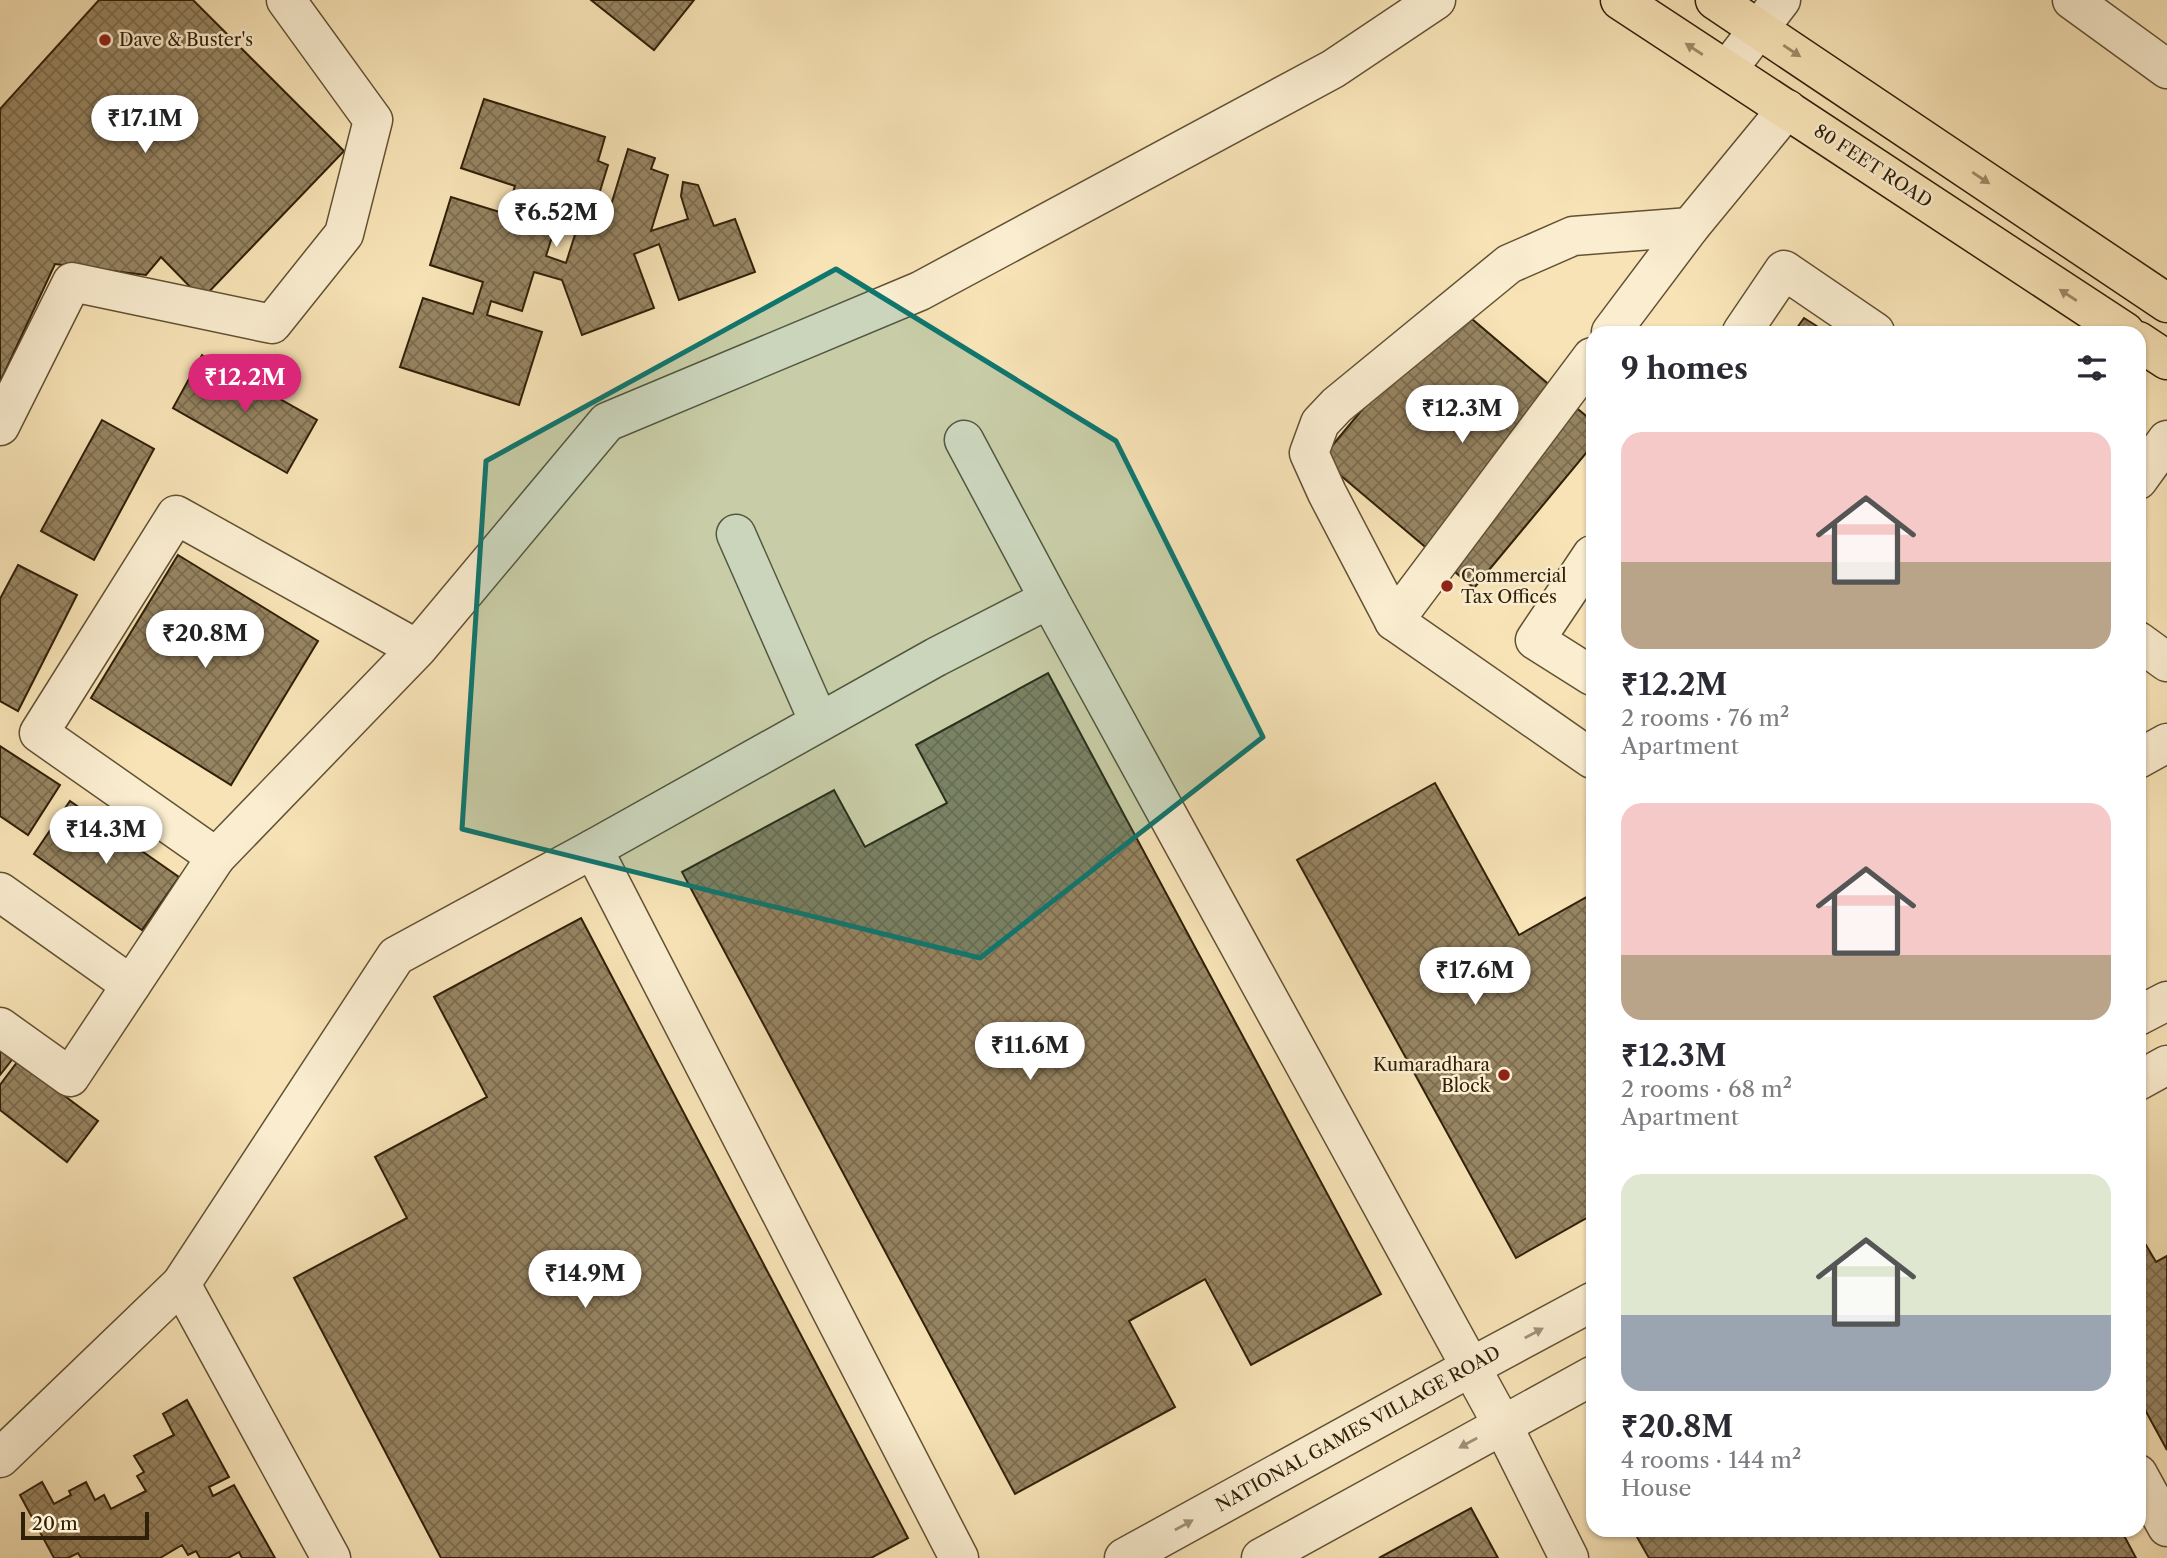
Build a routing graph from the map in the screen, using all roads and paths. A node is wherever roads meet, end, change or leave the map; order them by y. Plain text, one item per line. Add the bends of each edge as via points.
1 (285, 0) edge
2 (1436, 0) edge
3 (1620, 0) edge
4 (1715, 0) edge
5 (2072, 0) edge
6 (1771, 14) edge
7 (2167, 68) edge
8 (1727, 70) junction
9 (1787, 109) junction
10 (1690, 227) junction
11 (2167, 303) edge
12 (1616, 326) edge
13 (1746, 326) edge
14 (1866, 326) edge
15 (2117, 326) edge
16 (2146, 346) edge
17 (2167, 360) edge
18 (1586, 365) edge
19 (0, 426) edge
20 (964, 440) dead end
21 (2167, 440) edge
22 (2146, 469) edge
23 (736, 534) dead end
24 (1586, 564) edge
25 (1049, 599) junction
26 (1394, 621) junction
27 (2146, 647) edge
28 (417, 649) junction
29 (2167, 662) edge
30 (1586, 672) edge
31 (819, 722) junction
32 (2167, 743) edge
33 (2146, 754) edge
34 (1586, 755) edge
35 (593, 849) junction
36 (216, 856) junction
37 (0, 892) edge
38 (131, 985) junction
39 (2167, 1001) edge
40 (2146, 1012) edge
41 (0, 1027) edge
42 (2167, 1065) edge
43 (2146, 1077) edge
44 (181, 1284) junction
45 (1586, 1305) edge
46 (1471, 1367) junction
47 (1586, 1379) edge
48 (1503, 1424) junction
49 (0, 1458) edge
50 (2146, 1489) edge
51 (2167, 1527) edge
52 (331, 1558) edge
53 (959, 1558) edge
54 (1124, 1558) edge
55 (1261, 1558) edge
56 (1569, 1558) edge

1 - 19 street via 373,120 344,234 272,324 72,282
2 - 28 street via 1333,69 920,292 607,422
8 -> 3 main road, 80 FEET ROAD
4 - 6 main road
5 - 7 street
6 - 8 street
6 -> 11 main road
8 - 9 main road, 80 FEET ROAD
9 - 10 street
15 -> 9 main road, 80 FEET ROAD
10 - 12 street
10 - 26 street via 1573,236 1509,264 1320,423 1309,453
13 - 14 street via 1784,270
16 - 17 main road
18 - 26 street
20 - 25 street
21 - 22 street
23 - 31 street
24 - 30 street via 1535,640
25 - 31 street
25 - 46 street
26 - 34 street
27 - 29 street
28 - 36 street
28 - 36 street via 176,515 39,733
31 - 35 street
32 - 33 street
35 - 44 street via 396,956
35 - 53 street
36 - 38 street
37 - 38 street
38 - 41 street via 70,1077
39 - 40 street
42 - 43 street
44 - 49 street
44 - 52 street
46 -> 45 street, NATIONAL GAMES VILLAGE ROAD
46 - 48 street
54 -> 46 street, NATIONAL GAMES VILLAGE ROAD
47 - 48 street
48 -> 55 street
48 - 56 street
50 - 51 street

